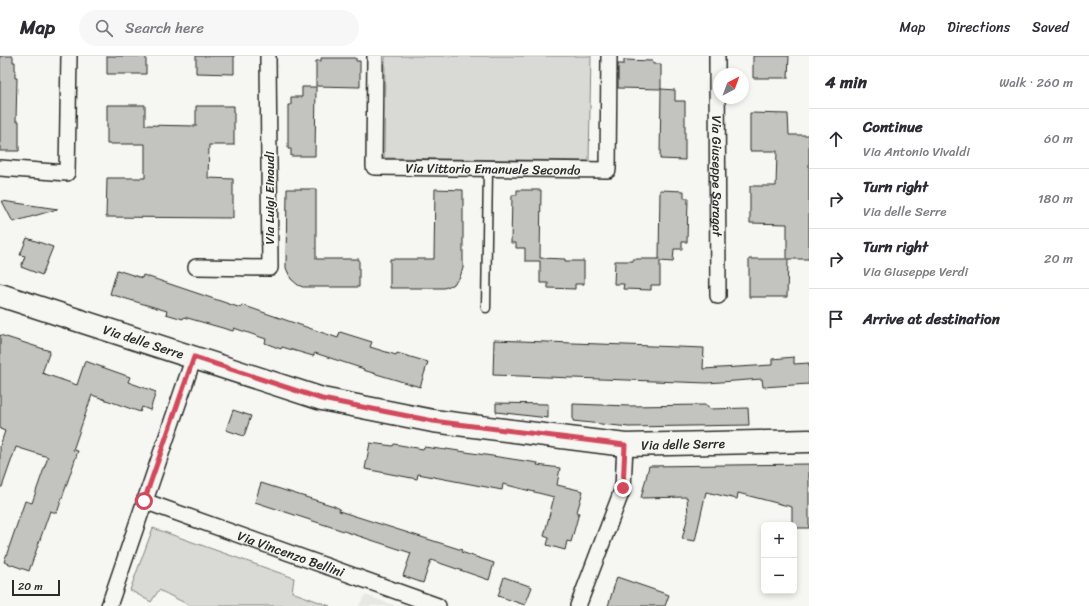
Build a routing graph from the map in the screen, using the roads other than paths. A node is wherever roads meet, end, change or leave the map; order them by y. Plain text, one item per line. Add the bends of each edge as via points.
1 (69, 56) edge
2 (268, 56) edge
3 (375, 56) edge
4 (609, 56) edge
5 (717, 56) edge
6 (0, 168) edge
7 (488, 169) junction
8 (196, 267) dead end
9 (0, 295) edge
10 (718, 296) dead end
11 (486, 308) dead end
12 (194, 357) junction
13 (809, 441) edge
14 (625, 445) junction
15 (144, 501) junction
16 (113, 604) edge
17 (438, 606) edge
18 (578, 606) edge

1 - 6 street via 67,173
2 - 8 street, Via Luigi Einaudi via 270,268
3 - 7 street, Via Vittorio Emanuele Secondo via 374,167
4 - 7 street, Via Vittorio Emanuele Secondo via 608,170
5 - 10 street, Via Giuseppe Saragat
7 - 11 lane
9 - 12 street, Via delle Serre
12 - 14 street, Via delle Serre via 322,399 433,421
12 - 15 street
13 - 14 street, Via delle Serre
14 - 18 street via 623,488
15 - 16 street
15 - 17 street, Via Vincenzo Bellini

